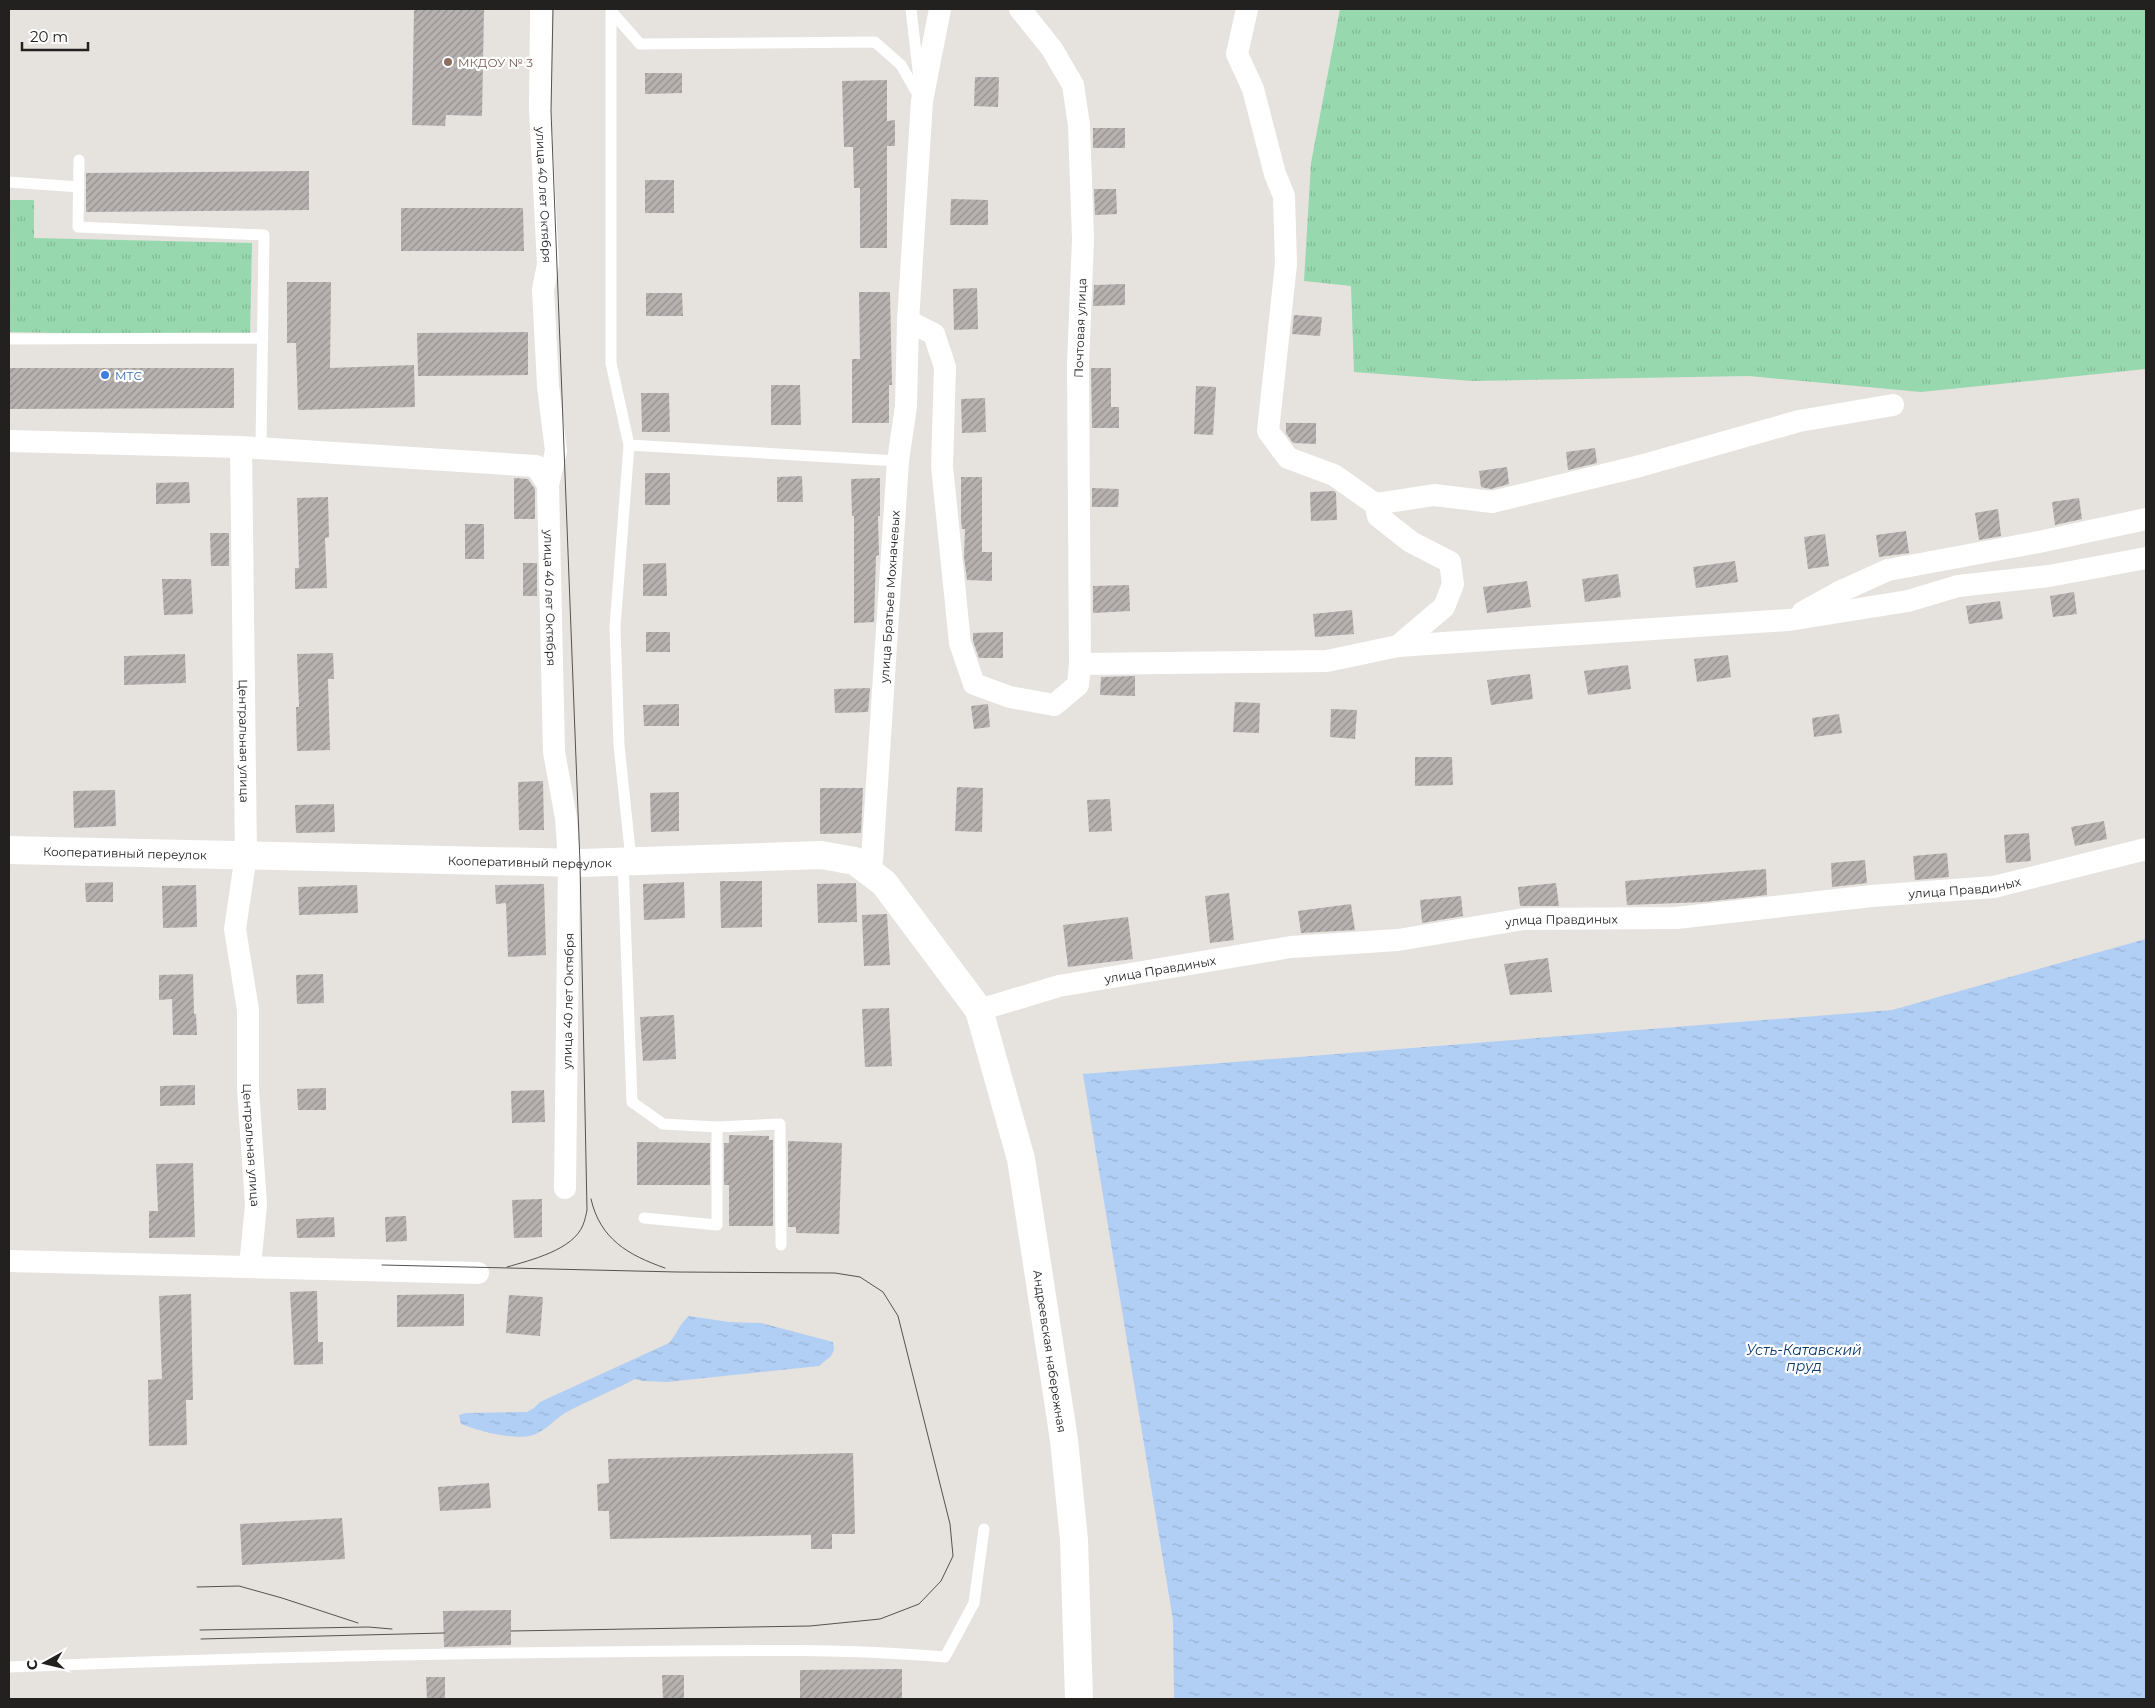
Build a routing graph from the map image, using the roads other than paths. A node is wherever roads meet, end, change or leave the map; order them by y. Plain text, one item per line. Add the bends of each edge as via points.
1 (541, 9) edge
2 (911, 9) edge
3 (940, 9) edge
4 (1020, 9) edge
5 (1247, 9) edge
6 (611, 10) edge
7 (922, 101) junction
8 (79, 160) dead end
9 (9, 182) edge
10 (79, 187) junction
11 (908, 321) junction
12 (263, 338) junction
13 (9, 339) edge
14 (1893, 405) dead end
15 (9, 441) edge
16 (629, 445) junction
17 (251, 447) junction
18 (898, 460) junction
19 (548, 485) junction
20 (1375, 504) junction
21 (2146, 520) edge
22 (2146, 558) edge
23 (1789, 620) junction
24 (1398, 646) junction
25 (1080, 664) junction
26 (2146, 849) edge
27 (9, 850) edge
28 (246, 855) junction
29 (629, 861) junction
30 (569, 862) junction
31 (867, 871) junction
32 (980, 1010) junction
33 (717, 1127) junction
34 (565, 1188) dead end
35 (644, 1218) dead end
36 (781, 1245) dead end
37 (9, 1261) edge
38 (250, 1266) junction
39 (478, 1273) dead end
40 (984, 1528) dead end
41 (9, 1667) edge
42 (1079, 1699) edge

1 - 19 street, улица 40 лет Октября via 540,108 548,264 543,290 548,386 556,451
2 - 7 lane
3 - 7 street, улица Братьев Мохначевых
4 - 25 street, Почтовая улица via 1052,49 1073,84 1079,125 1083,238 1078,365
5 - 20 street via 1237,54 1253,89 1275,174 1284,196 1286,264 1268,431 1288,458 1334,475
6 - 7 lane via 640,44 875,42 901,65
6 - 16 lane via 611,363
7 - 11 street, улица Братьев Мохначевых
8 - 10 lane
9 - 10 lane
10 - 12 lane via 78,227 264,235
11 - 18 street, улица Братьев Мохначевых via 906,406
11 - 25 street, Почтовая улица via 934,334 945,367 942,466 960,643 974,684 1010,697 1054,705 1078,686
12 - 13 lane
12 - 17 lane
14 - 20 street via 1799,420 1640,466 1492,502 1434,495
15 - 17 street
16 - 18 lane
16 - 29 lane via 615,627 619,745
17 - 19 street via 536,466
17 - 28 street, Центральная улица
18 - 31 street, улица Братьев Мохначевых via 872,860
19 - 30 street, улица 40 лет Октября via 554,752 566,818
20 - 24 street via 1378,516 1411,542 1450,562 1453,584 1444,607
21 - 23 street via 1888,570
22 - 23 street via 2049,576 1958,586 1908,601
23 - 24 street
24 - 25 street via 1326,661
26 - 32 street, улица Правдиных via 1994,887 1872,896 1676,918 1524,919 1398,940 1291,947 1059,986
27 - 28 main road, Кооперативный переулок
28 - 30 main road, Кооперативный переулок
28 - 38 street, Центральная улица via 236,929 248,1010 248,1089 256,1205
29 - 30 main road, Кооперативный переулок
29 - 31 main road, Кооперативный переулок via 821,855 855,861
29 - 33 lane via 632,1102 663,1124
30 - 34 street, улица 40 лет Октября
31 - 32 main road, Кооперативный переулок via 884,883
32 - 42 main road, Андреевская набережная via 1021,1159 1064,1440 1074,1540
33 - 35 lane via 718,1224
33 - 36 lane via 780,1124
37 - 38 street
38 - 39 street
40 - 41 lane via 974,1602 945,1657 771,1651 460,1654

